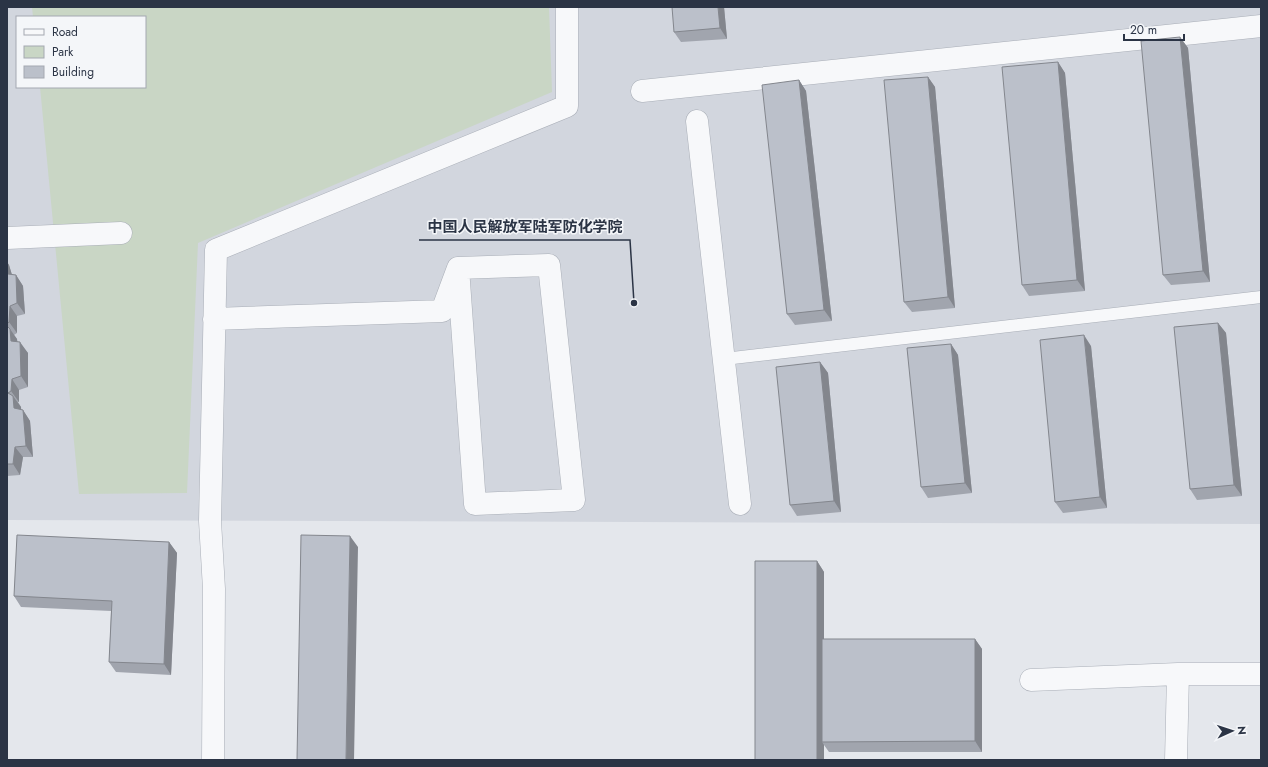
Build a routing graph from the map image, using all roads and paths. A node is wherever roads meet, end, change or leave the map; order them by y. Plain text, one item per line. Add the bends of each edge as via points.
1 (567, 7) edge
2 (1261, 26) edge
3 (642, 92) dead end
4 (697, 121) dead end
5 (121, 233) dead end
6 (7, 238) edge
7 (458, 268) junction
8 (1261, 297) edge
9 (214, 319) junction
10 (724, 360) junction
11 (740, 504) dead end
12 (1178, 674) junction
13 (1261, 674) edge
14 (1031, 680) dead end
15 (213, 760) edge
16 (1176, 760) edge

1 - 9 street via 567,106 216,250
2 - 3 street
4 - 10 street
5 - 6 street
7 - 7 street via 549,265 574,500 475,504
7 - 9 street via 442,311
8 - 10 lane
9 - 15 street via 210,521 214,589
10 - 11 street
12 - 13 street
12 - 14 street
12 - 16 street

